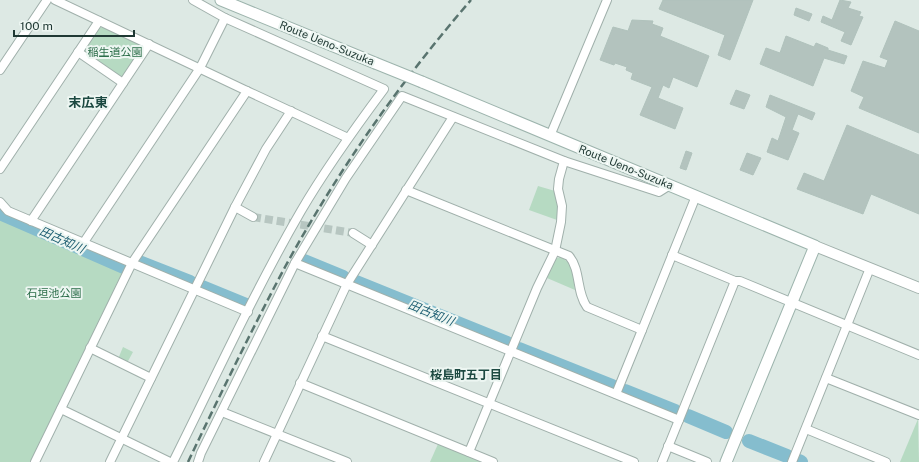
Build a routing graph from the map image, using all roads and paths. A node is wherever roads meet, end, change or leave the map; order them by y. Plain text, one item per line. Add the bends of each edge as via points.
1 (47, 0) edge
2 (55, 0) edge
3 (194, 0) edge
4 (221, 0) edge
5 (607, 0) edge
6 (75, 4) edge
7 (225, 18) junction
8 (99, 21) junction
9 (149, 44) junction
10 (78, 52) junction
11 (200, 68) junction
12 (0, 70) edge
13 (123, 83) junction
14 (247, 92) junction
15 (291, 111) junction
16 (453, 117) junction
17 (550, 136) junction
18 (348, 138) junction
19 (564, 161) junction
20 (0, 169) edge
21 (670, 185) junction
22 (406, 190) junction
23 (696, 196) junction
24 (0, 202) edge
25 (235, 207) junction
26 (253, 217) tunnel mouth
27 (32, 220) junction
28 (353, 233) tunnel mouth
29 (84, 242) junction
30 (372, 244) junction
31 (815, 246) junction
32 (555, 251) junction
33 (672, 255) junction
34 (132, 263) junction
35 (295, 263) junction
36 (870, 268) junction
37 (735, 281) junction
38 (347, 284) junction
39 (919, 288) edge
40 (194, 289) junction
41 (793, 302) junction
42 (248, 312) junction
43 (848, 326) junction
44 (642, 330) junction
45 (322, 336) junction
46 (90, 348) junction
47 (511, 351) junction
48 (919, 355) edge
49 (151, 378) junction
50 (826, 378) junction
51 (300, 383) junction
52 (616, 394) junction
53 (490, 404) junction
54 (61, 409) junction
55 (222, 412) junction
56 (919, 415) edge
57 (679, 420) junction
58 (806, 429) junction
59 (277, 433) junction
60 (122, 438) junction
61 (668, 446) junction
62 (469, 452) junction
63 (35, 462) edge
64 (110, 462) edge
65 (172, 462) edge
66 (198, 462) edge
67 (264, 462) edge
68 (346, 462) edge
69 (493, 462) edge
70 (634, 462) edge
71 (662, 462) edge
72 (707, 462) edge
73 (726, 462) edge
74 (792, 462) edge
75 (886, 462) edge

1 - 12 street
2 - 6 street
3 - 7 street
4 - 17 main road, Route Ueno-Suzuka, bridge
5 - 17 street
6 - 8 street
7 - 11 street
7 - 18 street via 384,88
8 - 9 street
8 - 10 street
9 - 11 street
9 - 13 street
10 - 13 street
10 - 20 street
11 - 14 street
11 - 29 street
13 - 27 street
14 - 15 street
14 - 34 street
15 - 18 street
15 - 25 street via 266,149
16 - 19 street
16 - 22 street
16 - 35 street via 402,96 346,178
17 - 21 main road, Route Ueno-Suzuka
18 - 42 street via 301,210
19 - 21 street via 659,192
19 - 32 street via 558,179 562,206
21 - 23 main road, Route Ueno-Suzuka
22 - 30 street
22 - 32 street
23 - 31 main road, Route Ueno-Suzuka
23 - 33 street
24 - 27 street via 8,211
25 - 26 street
25 - 40 street
27 - 29 street
28 - 30 street
29 - 34 street
30 - 38 street
31 - 36 street
31 - 41 main road
32 - 44 street via 568,256 574,262 582,300 587,307
32 - 47 street
33 - 37 street
33 - 44 street
34 - 40 street
34 - 46 street
35 - 38 street
35 - 55 street
36 - 39 street
36 - 43 street
37 - 41 street
37 - 57 street
38 - 45 street
38 - 47 street
40 - 42 street
40 - 49 street
41 - 43 street
41 - 73 main road
42 - 65 street
43 - 48 street
43 - 50 street
44 - 52 street
45 - 51 street
45 - 53 street
46 - 49 street
46 - 54 street
47 - 52 street
47 - 53 street
49 - 60 street
50 - 56 street
50 - 58 street
51 - 59 street
51 - 62 street
52 - 57 street
53 - 62 street
53 - 70 street
54 - 60 street
54 - 63 street
55 - 59 street
55 - 66 street
57 - 61 street
58 - 74 street
58 - 75 street
59 - 67 street
59 - 68 street
60 - 64 street
60 - 65 street
61 - 71 street
61 - 72 street
62 - 69 street

